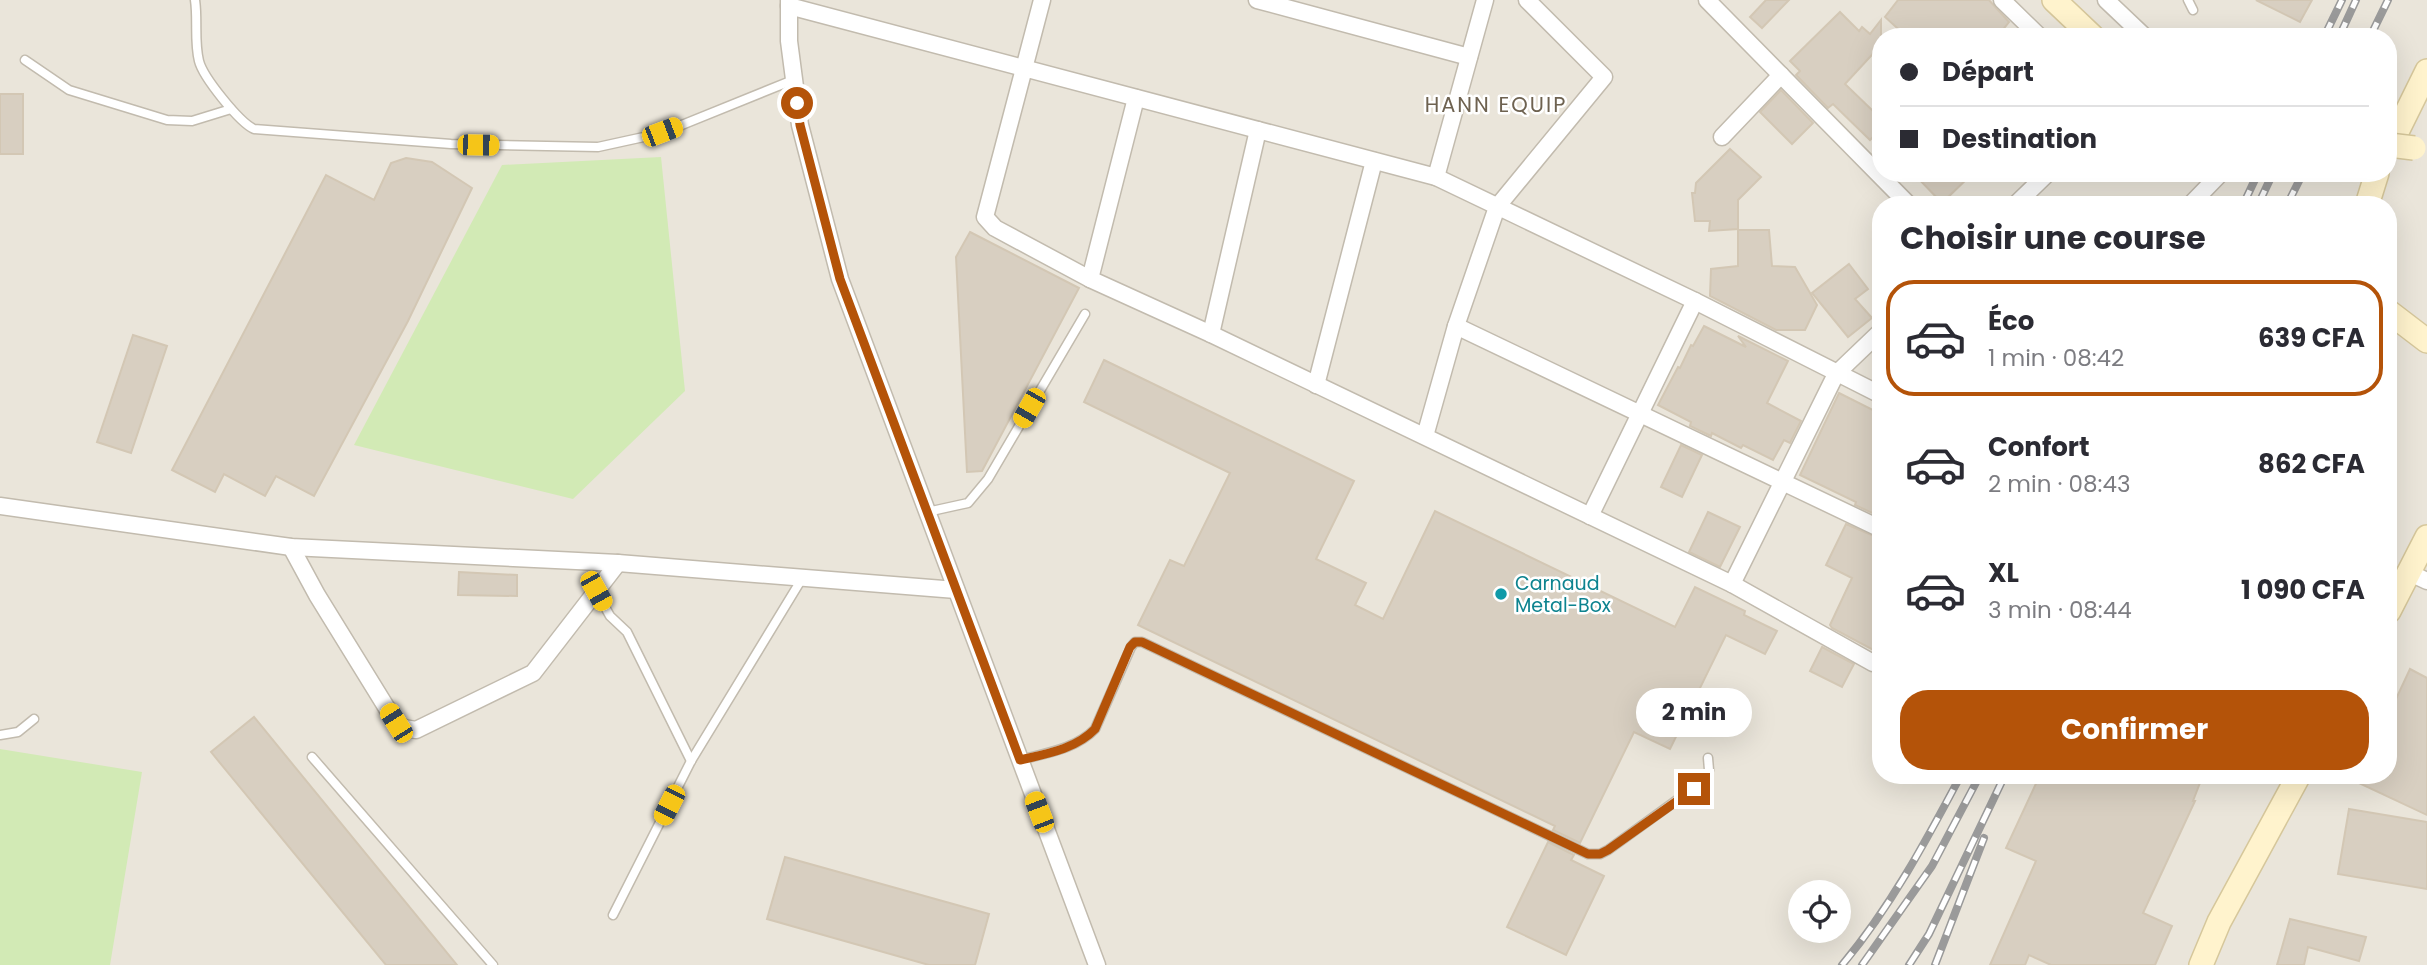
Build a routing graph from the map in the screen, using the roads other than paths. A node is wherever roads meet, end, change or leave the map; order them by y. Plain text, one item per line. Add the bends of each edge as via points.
1 (195, 0) edge
2 (1042, 0) edge
3 (1257, 0) edge
4 (1485, 0) edge
5 (1527, 0) edge
6 (1707, 0) edge
7 (2002, 0) edge
8 (2054, 0) edge
9 (2106, 0) edge
10 (2188, 0) edge
11 (789, 3) edge
12 (2193, 10) dead end
13 (2031, 28) edge
14 (2084, 28) edge
15 (2136, 28) edge
16 (1469, 58) junction
17 (26, 60) dead end
18 (1024, 68) junction
19 (2427, 71) edge
20 (1781, 75) junction
21 (793, 80) junction
22 (1136, 98) junction
23 (232, 108) junction
24 (1258, 130) junction
25 (2397, 130) edge
26 (1722, 137) dead end
27 (2397, 146) edge
28 (2421, 147) edge
29 (1374, 161) junction
30 (1872, 167) edge
31 (1436, 177) junction
32 (1886, 182) edge
33 (2039, 182) edge
34 (2213, 182) edge
35 (1900, 196) edge
36 (2024, 196) edge
37 (2199, 196) edge
38 (1497, 207) junction
39 (1090, 279) junction
40 (1695, 301) junction
41 (1085, 314) dead end
42 (2397, 318) edge
43 (1456, 326) junction
44 (1211, 334) junction
45 (1872, 340) edge
46 (2427, 341) edge
47 (1836, 374) junction
48 (1315, 385) junction
49 (1872, 391) edge
50 (1640, 414) junction
51 (1425, 436) junction
52 (1781, 481) junction
53 (0, 506) edge
54 (927, 512) junction
55 (1590, 516) junction
56 (1872, 525) edge
57 (2427, 537) edge
58 (291, 547) junction
59 (618, 563) junction
60 (803, 577) junction
61 (2418, 577) edge
62 (1732, 584) junction
63 (957, 590) junction
64 (596, 591) junction
65 (2397, 602) edge
66 (1872, 662) edge
67 (34, 719) dead end
68 (0, 735) edge
69 (312, 757) dead end
70 (1708, 758) dead end
71 (1020, 760) junction
72 (691, 761) junction
73 (2294, 784) edge
74 (613, 915) dead end
75 (493, 965) edge
76 (1097, 965) edge
77 (2201, 965) edge

1 - 23 lane via 199,61
2 - 18 street
3 - 16 street
4 - 16 street
5 - 38 street via 1604,77
6 - 20 street
7 - 13 street
8 - 14 main road
9 - 15 street
10 - 12 lane
11 - 18 street
11 - 21 street
16 - 31 street
17 - 23 lane via 69,90 167,120 192,121
18 - 22 street
18 - 39 street via 985,217 995,228
19 - 25 main road
20 - 26 street
20 - 30 street
21 - 23 lane via 662,132 586,148 451,144 254,129
21 - 54 street via 800,125 840,279
22 - 24 street
22 - 39 street
24 - 29 street
24 - 44 street
27 - 28 main road, bridge
29 - 31 street
29 - 48 street
31 - 38 street
32 - 35 street
33 - 36 street
34 - 37 street
38 - 40 street
38 - 43 street
39 - 44 street
40 - 47 street
40 - 50 street
41 - 54 lane via 988,480 968,503
42 - 46 main road
43 - 50 street
43 - 51 street
44 - 48 street
45 - 47 street
47 - 49 street
47 - 52 street
48 - 51 street
50 - 52 street
50 - 55 street
51 - 55 street
52 - 56 street
52 - 62 street
53 - 58 street
54 - 63 street
55 - 62 street
57 - 61 main road
58 - 59 street
58 - 64 street via 396,723 416,730 533,673
59 - 60 street
59 - 64 street
60 - 63 street
60 - 72 lane
61 - 65 main road
62 - 66 street
63 - 71 street
64 - 72 lane via 610,616 627,632
67 - 68 lane via 18,732
69 - 75 lane
70 - 71 lane via 1706,779 1608,850 1588,854 1135,642 1095,729 1062,749
71 - 76 street
72 - 74 lane
73 - 77 main road via 2219,922

